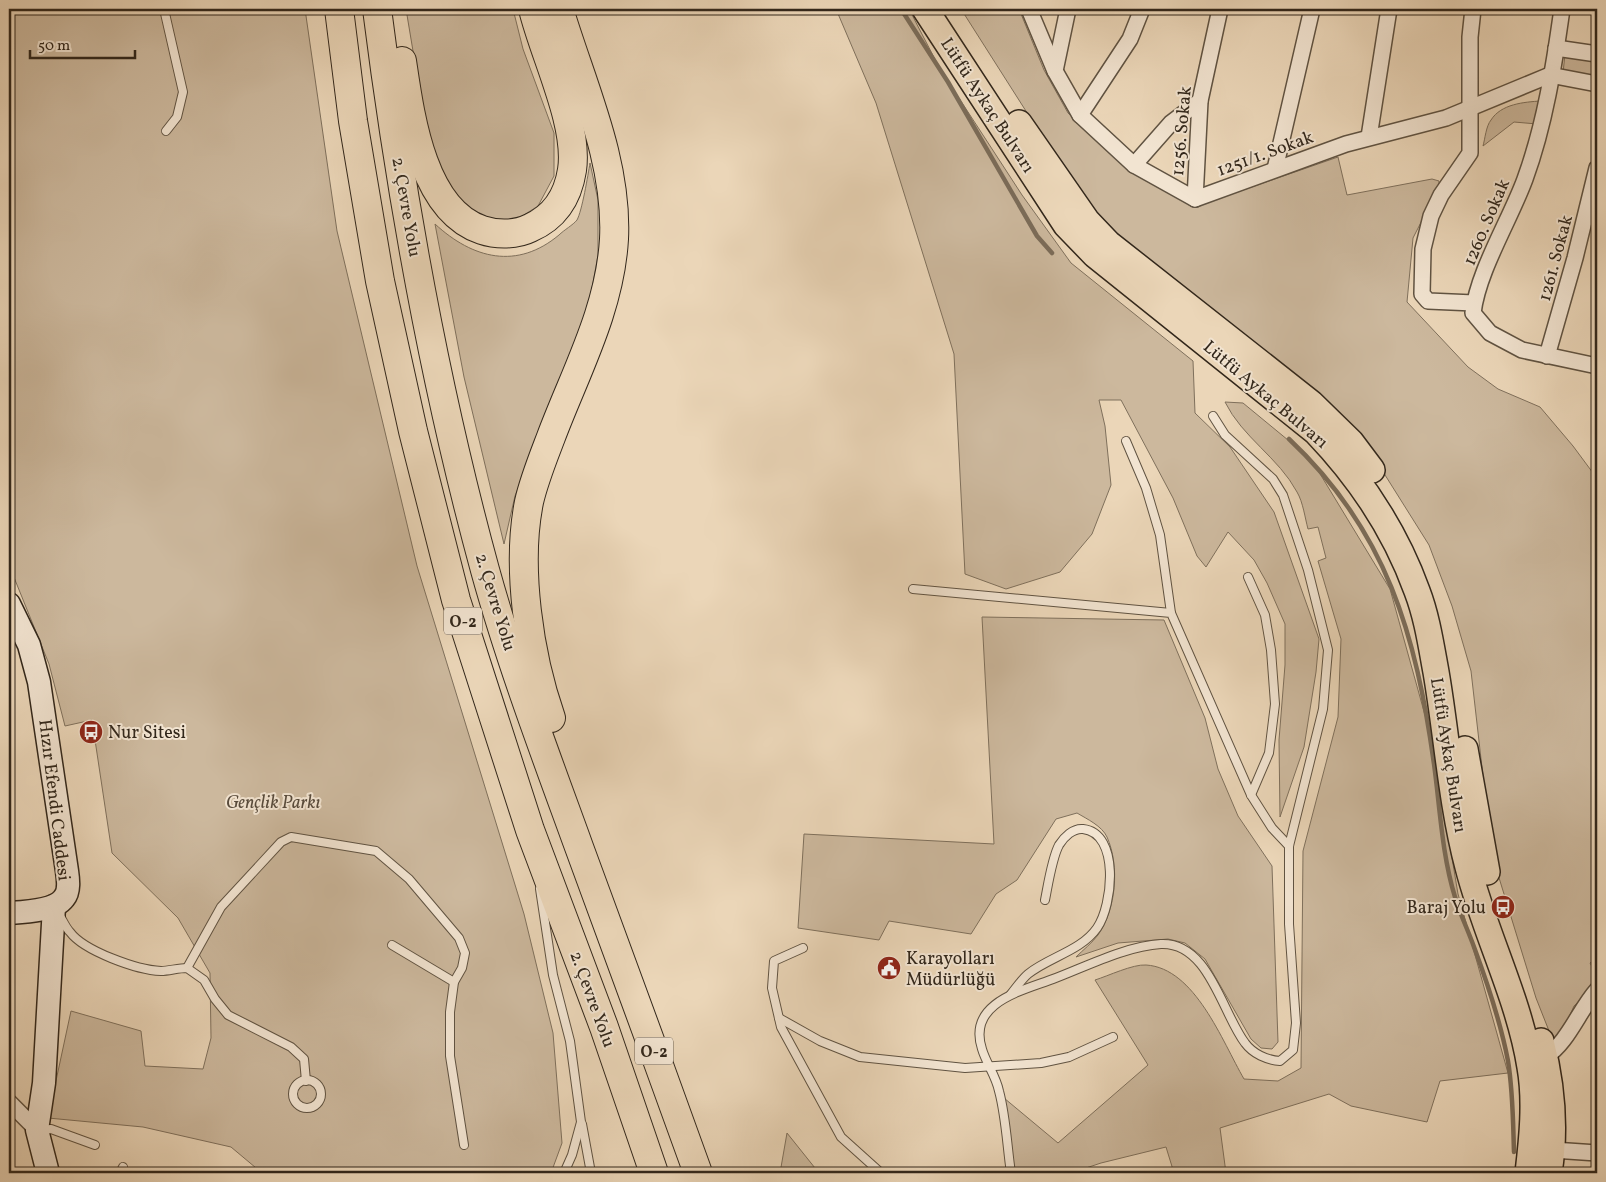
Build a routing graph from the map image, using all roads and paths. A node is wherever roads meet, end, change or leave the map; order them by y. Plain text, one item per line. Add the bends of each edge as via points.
1 (164, 9) edge
2 (332, 9) edge
3 (339, 9) edge
4 (377, 9) edge
5 (394, 9) edge
6 (533, 9) edge
7 (559, 9) edge
8 (925, 9) edge
9 (946, 9) edge
10 (1029, 9) edge
11 (1068, 9) edge
12 (1142, 9) edge
13 (1220, 9) edge
14 (1312, 9) edge
15 (1389, 9) edge
16 (1473, 9) edge
17 (1562, 9) edge
18 (344, 48) junction
19 (1556, 48) junction
20 (1597, 54) edge
21 (1055, 71) junction
22 (1550, 75) junction
23 (1597, 84) edge
24 (1200, 101) junction
25 (1471, 108) junction
26 (1080, 115) junction
27 (166, 131) dead end
28 (1369, 137) junction
29 (1134, 165) junction
30 (1275, 168) junction
31 (1597, 168) edge
32 (1195, 199) junction
33 (1474, 303) junction
34 (1223, 350) junction
35 (1546, 356) junction
36 (1597, 366) edge
37 (1213, 416) dead end
38 (1126, 441) dead end
39 (1248, 577) dead end
40 (913, 589) dead end
41 (9, 604) edge
42 (1171, 612) junction
43 (1251, 795) junction
44 (530, 830) junction
45 (1289, 846) junction
46 (1044, 900) dead end
47 (54, 906) junction
48 (9, 912) edge
49 (609, 928) junction
50 (392, 945) dead end
51 (803, 948) dead end
52 (187, 968) junction
53 (454, 982) junction
54 (1597, 990) edge
55 (1009, 995) junction
56 (780, 1018) junction
57 (1112, 1037) dead end
58 (1545, 1057) junction
59 (989, 1067) junction
60 (306, 1081) dead end
61 (9, 1102) edge
62 (581, 1122) junction
63 (37, 1130) junction
64 (95, 1145) dead end
65 (464, 1145) dead end
66 (1597, 1154) edge
67 (1544, 1157) edge
68 (48, 1173) edge
69 (564, 1173) edge
70 (591, 1173) edge
71 (654, 1173) edge
72 (698, 1173) edge
73 (880, 1173) edge
74 (1011, 1173) edge
75 (1528, 1173) edge

1 - 27 lane via 183,92 177,117
2 - 18 highway
3 - 18 highway, 2. Çevre Yolu / O-2
4 - 49 highway, 2. Çevre Yolu / O-2 via 398,161 418,273 439,378 486,571 548,762
5 - 6 highway via 406,87 425,162 436,189 458,218 489,232 505,234 529,229 554,212 566,193 572,169 572,141
7 - 49 highway via 609,172 614,239 610,272 596,323 530,500 524,566 528,615 547,708 595,849 607,897
8 - 34 main road, Lütfü Aykaç Bulvarı via 1066,225 1095,255
9 - 34 main road, Lütfü Aykaç Bulvarı via 1020,125 1087,221
10 - 21 street
11 - 21 street
12 - 26 street via 1130,39
13 - 24 street, 1256. Sokak
14 - 30 street
15 - 28 street
16 - 25 street
17 - 19 street, 1260. Sokak
18 - 44 highway, 2. Çevre Yolu / O-2 via 368,214 413,431 456,600
19 - 20 street
19 - 22 street, 1260. Sokak
21 - 26 street
22 - 23 street
22 - 25 street, 1251/1. Sokak
22 - 33 street, 1260. Sokak via 1542,126 1525,178
24 - 29 street via 1171,123
24 - 32 street, 1256. Sokak
25 - 28 street, 1251/1. Sokak via 1446,118
25 - 33 street via 1470,153 1441,195 1422,249 1422,294 1428,301
26 - 29 street
28 - 30 street, 1251/1. Sokak
29 - 32 street
30 - 32 street, 1251/1. Sokak
31 - 35 street, 1261. Sokak
33 - 35 street via 1473,313 1490,333 1522,350
34 - 58 main road, Lütfü Aykaç Bulvarı via 1311,403 1351,442 1392,500 1413,537 1443,621 1483,859
34 - 67 main road, Lütfü Aykaç Bulvarı via 1342,458 1380,510 1418,592 1430,639 1458,823 1468,867 1521,1030
35 - 36 street
37 - 45 lane via 1225,435 1273,479 1283,494 1308,570 1328,650 1323,709
38 - 42 lane via 1146,488 1160,535
39 - 43 lane via 1265,615 1275,704 1270,753
40 - 42 lane
41 - 47 street, Hızır Efendi Caddesi via 29,645 47,731 68,887 65,897
42 - 43 lane
43 - 45 lane via 1272,828
44 - 62 lane via 553,975 570,1041
44 - 71 highway, 2. Çevre Yolu / O-2 via 604,1027
45 - 55 lane via 1289,924 1296,1023 1294,1050 1280,1061 1266,1060 1245,1043 1198,960 1180,948 1162,944 1123,953
46 - 55 lane via 1058,846 1068,834 1078,829 1099,834 1109,860 1110,876 1104,914 1098,926 1090,937 1028,974
47 - 48 street
47 - 52 lane via 70,933 84,944 141,968 162,971
47 - 63 street, Hızır Efendi Caddesi via 44,1083
49 - 72 highway, 2. Çevre Yolu / O-2
50 - 53 lane
51 - 56 lane via 774,961 772,988
52 - 53 lane via 222,907 281,842 292,837 376,851 408,879 459,938 465,953 462,968
52 - 60 lane via 204,980 228,1014 291,1047 304,1059
53 - 65 lane via 450,1056
54 - 58 street via 1558,1046
55 - 59 lane via 990,1006 980,1030 981,1047
56 - 59 lane via 820,1041 860,1056 965,1068
56 - 73 lane via 781,1027 841,1137
57 - 59 lane via 1069,1057
58 - 67 main road, Lütfü Aykaç Bulvarı via 1553,1118
59 - 74 lane via 999,1090
61 - 63 street
62 - 69 lane
62 - 70 lane
63 - 64 lane via 51,1129
63 - 68 street, Hızır Efendi Caddesi
66 - 67 street
67 - 75 main road, Lütfü Aykaç Bulvarı

